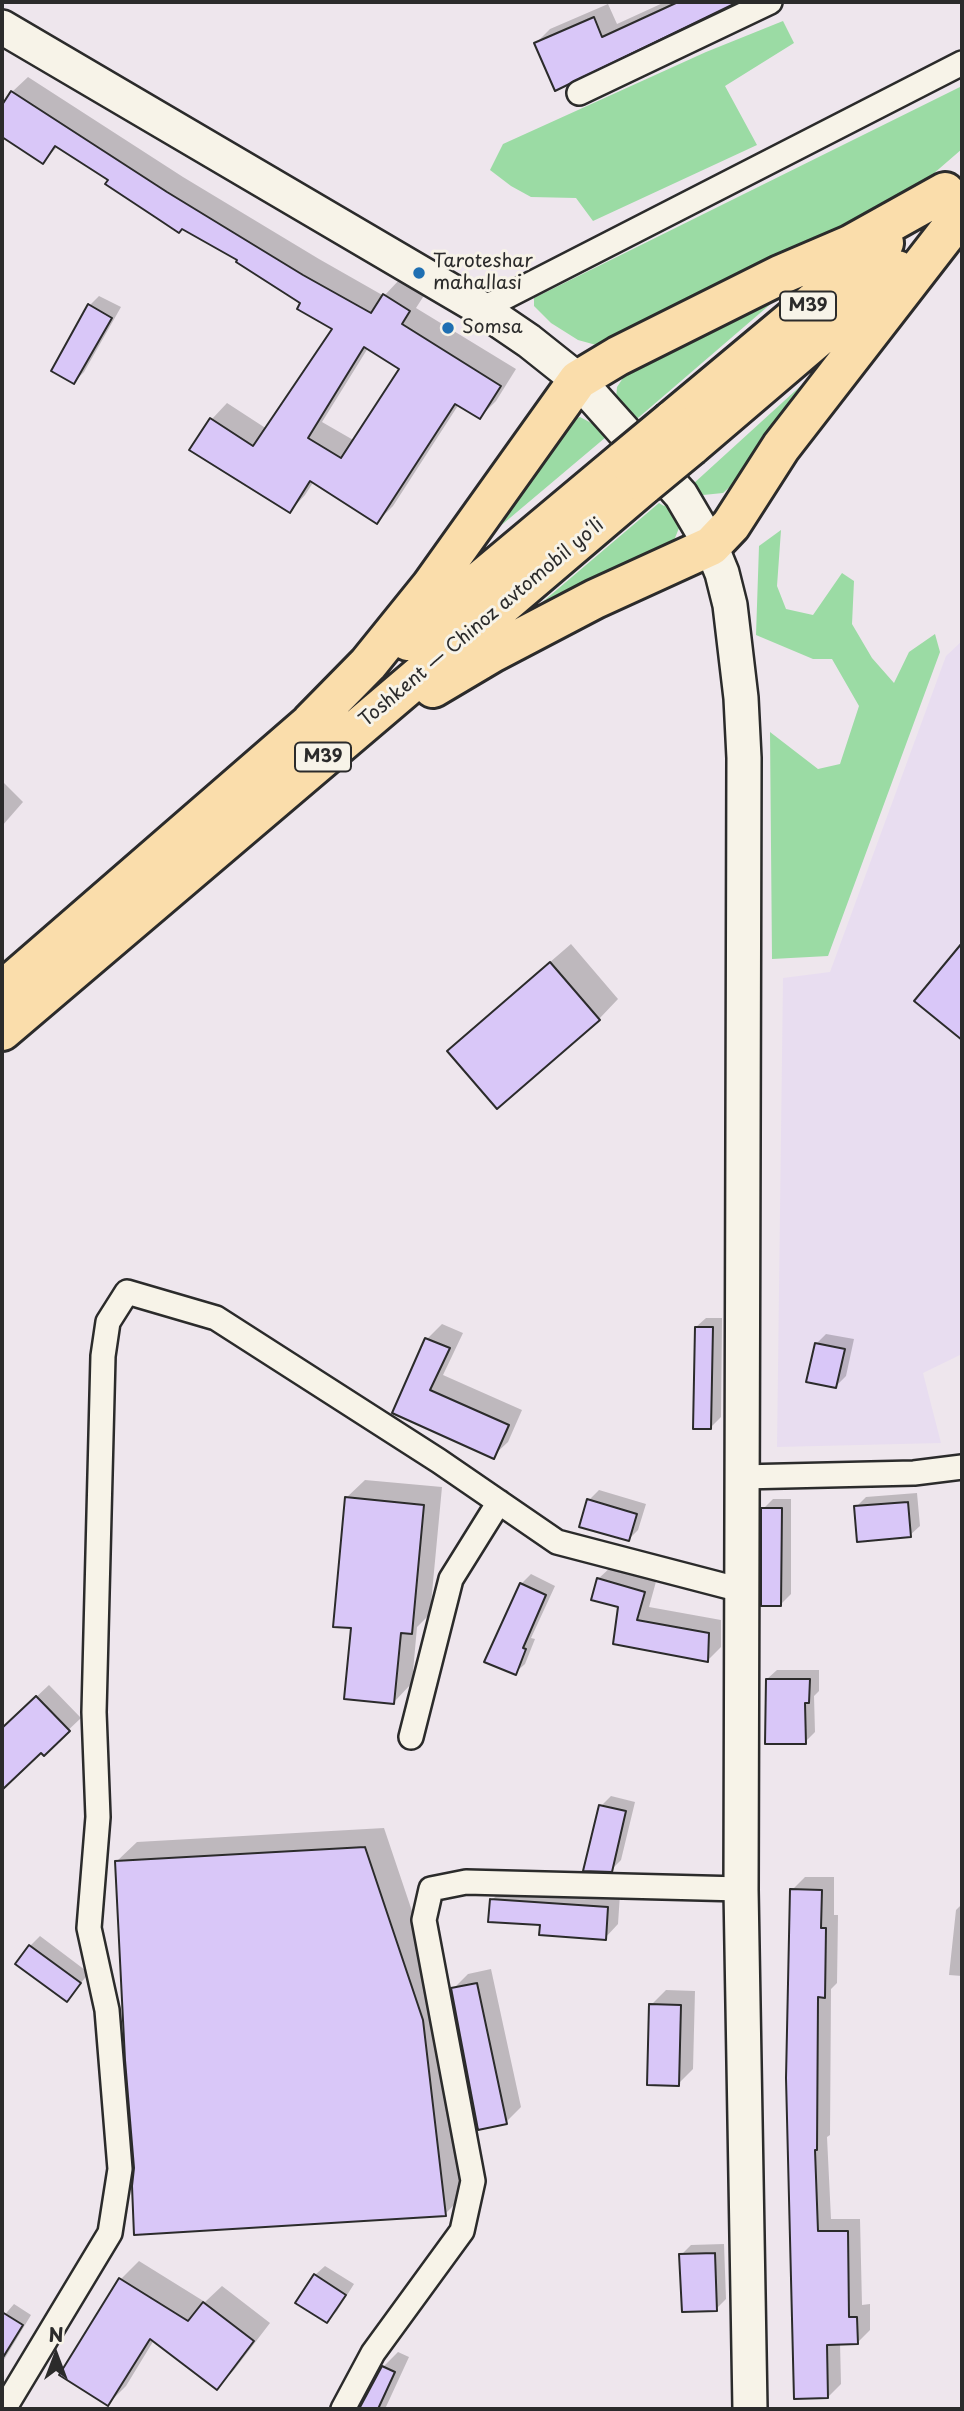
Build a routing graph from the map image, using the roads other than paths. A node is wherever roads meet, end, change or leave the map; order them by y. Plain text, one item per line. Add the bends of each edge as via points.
1 (770, 2) edge
2 (2, 27) edge
3 (962, 63) edge
4 (579, 93) dead end
5 (958, 200) edge
6 (482, 309) junction
7 (578, 380) junction
8 (721, 536) junction
9 (324, 734) junction
10 (2, 991) edge
11 (2, 1031) edge
12 (962, 1468) edge
13 (741, 1477) junction
14 (499, 1502) junction
15 (741, 1590) junction
16 (411, 1737) dead end
17 (741, 1889) junction
18 (2, 2401) edge
19 (343, 2409) edge
20 (750, 2409) edge

1 - 4 street
2 - 6 main road
3 - 6 street
5 - 7 highway via 780,275
5 - 8 highway
5 - 9 highway, Toshkent — Chinoz avtomobil yoʻli / M39, bridge
6 - 7 main road
7 - 8 main road
7 - 9 highway via 431,586 368,664
8 - 9 highway
8 - 13 main road via 722,573 741,698 744,783
9 - 10 highway, Toshkent — Chinoz avtomobil yoʻli / M39
9 - 11 highway, Toshkent — Chinoz avtomobil yoʻli / M39
12 - 13 street
13 - 15 main road
14 - 15 street via 557,1542
14 - 16 street via 451,1578
14 - 18 street via 216,1318 127,1292 108,1322 103,1356 93,1712 98,1817 89,1928 107,2011 120,2169 110,2234 7,2404
15 - 17 main road
17 - 19 street via 466,1882 431,1889 424,1920 473,2181 461,2231 373,2353
17 - 20 main road

